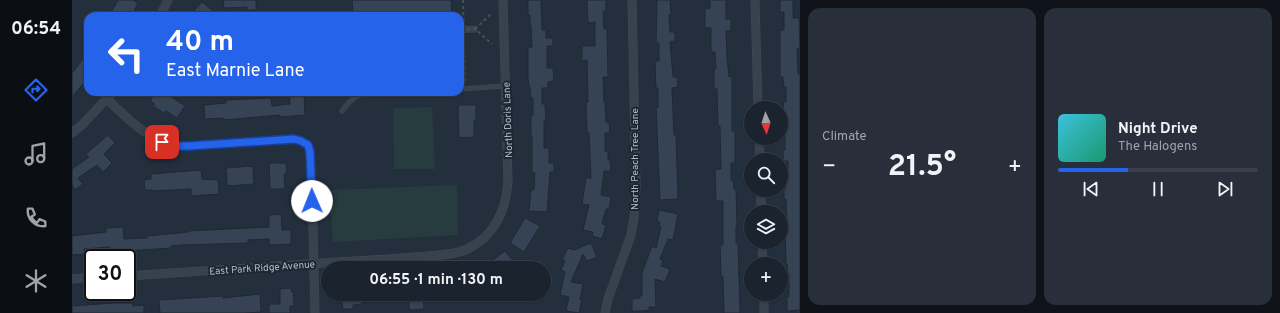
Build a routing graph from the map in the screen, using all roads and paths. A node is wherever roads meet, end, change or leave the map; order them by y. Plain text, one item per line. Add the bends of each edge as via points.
1 (168, 0) edge
2 (463, 0) edge
3 (504, 0) edge
4 (632, 0) edge
5 (755, 0) edge
6 (162, 12) edge
7 (463, 12) edge
8 (492, 13) dead end
9 (475, 29) junction
10 (464, 30) edge
11 (492, 44) dead end
12 (464, 59) edge
13 (465, 74) joint
14 (465, 82) dead end
15 (506, 86) junction
16 (464, 88) edge
17 (109, 96) edge
18 (111, 96) edge
19 (358, 96) edge
20 (758, 101) edge
21 (342, 111) dead end
22 (72, 133) edge
23 (488, 234) joint
24 (313, 264) junction
25 (136, 275) edge
26 (72, 278) edge
27 (84, 278) edge
28 (764, 301) edge
29 (315, 313) edge
30 (605, 313) edge
31 (764, 313) edge

1 - 6 street
2 - 7 path
3 - 15 street, North Doris Lane
4 - 30 street, North Peach Tree Lane via 636,186 634,218 631,235
5 - 20 street
8 - 9 path
9 - 10 path
9 - 11 path
12 - 13 path
13 - 14 path
15 - 16 lane
15 - 23 street, North Doris Lane via 507,195 498,220
17 - 22 street
18 - 24 street via 136,125 149,135 176,146 294,139 308,145
19 - 21 lane
23 - 24 street, East Park Ridge Avenue via 465,250 449,254
24 - 25 street, East Park Ridge Avenue
24 - 29 street
26 - 27 street
28 - 31 street

